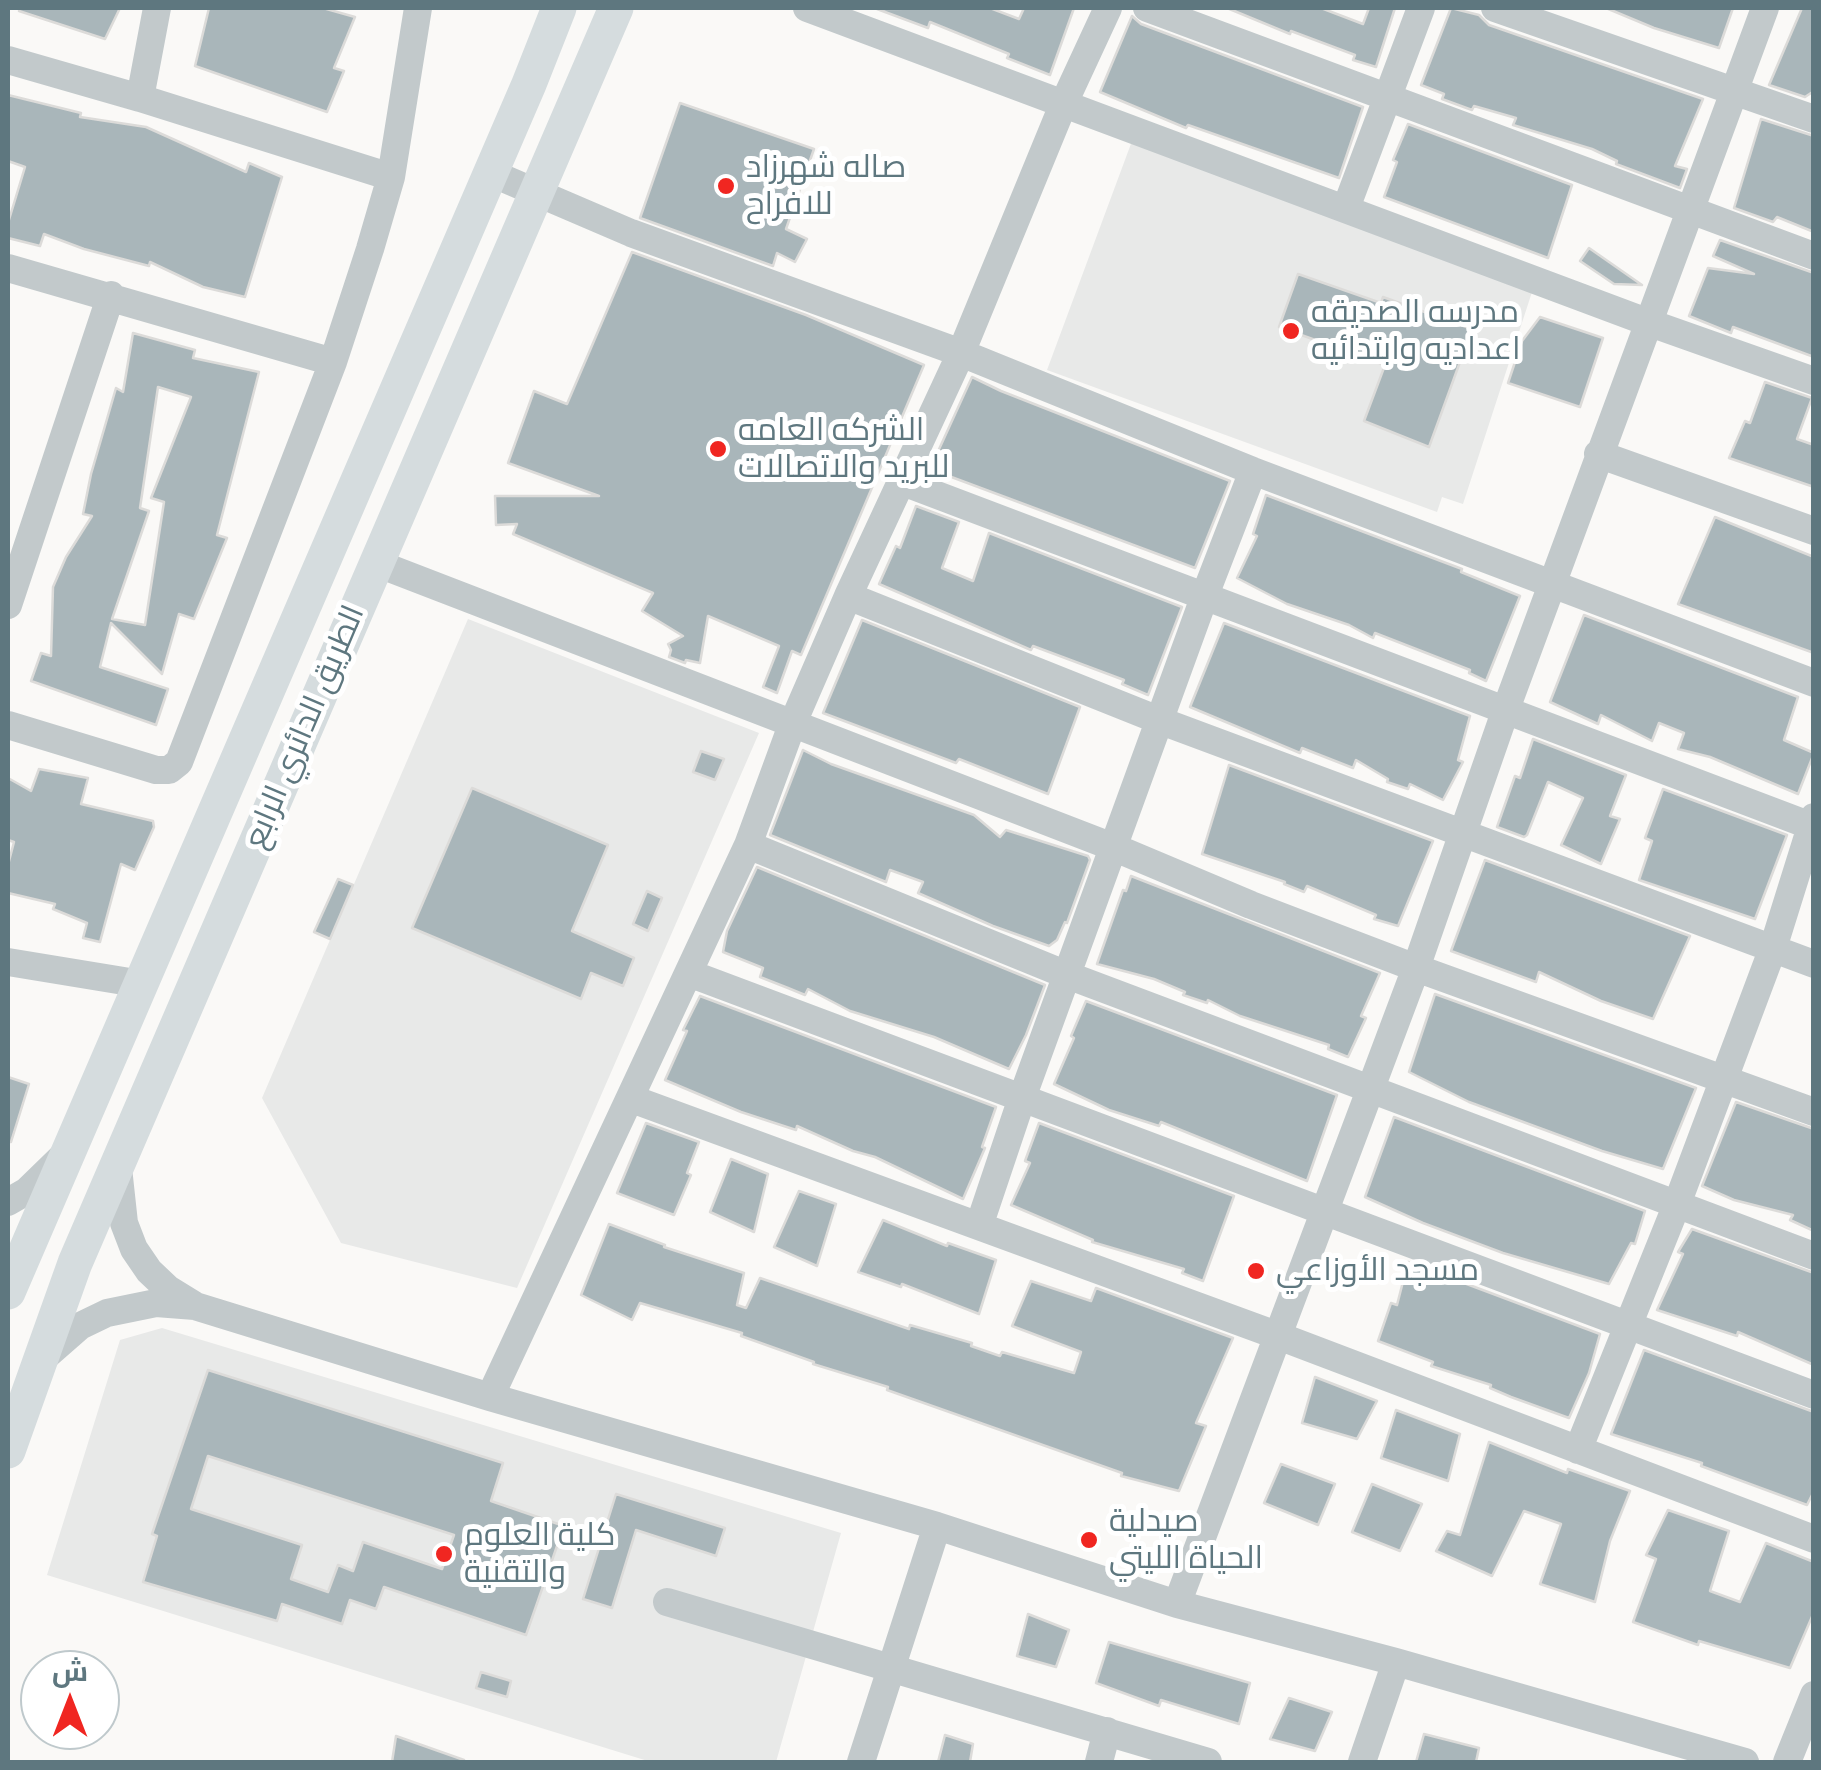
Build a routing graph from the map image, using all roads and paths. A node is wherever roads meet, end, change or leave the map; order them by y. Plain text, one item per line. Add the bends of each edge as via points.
1 (157, 8) edge
2 (418, 8) edge
3 (559, 8) edge
4 (616, 8) edge
5 (807, 8) edge
6 (1108, 8) edge
7 (1147, 8) edge
8 (1421, 8) edge
9 (1495, 8) edge
10 (1765, 8) edge
11 (8, 60) edge
12 (1733, 90) junction
13 (1389, 96) junction
14 (140, 98) junction
15 (1064, 105) junction
16 (1814, 119) edge
17 (491, 174) junction
18 (391, 178) junction
19 (538, 194) junction
20 (1346, 208) junction
21 (1689, 211) junction
22 (1814, 256) edge
23 (8, 268) edge
24 (111, 295) junction
25 (1646, 322) junction
26 (961, 353) junction
27 (334, 362) junction
28 (1814, 381) edge
29 (1598, 454) junction
30 (1253, 471) junction
31 (900, 482) junction
32 (1814, 531) edge
33 (376, 563) junction
34 (1553, 582) junction
35 (1205, 594) junction
36 (848, 596) junction
37 (8, 605) edge
38 (1814, 682) edge
39 (1506, 710) junction
40 (1161, 721) junction
41 (8, 724) edge
42 (792, 725) junction
43 (1813, 823) edge
44 (1463, 834) junction
45 (748, 845) junction
46 (1114, 848) junction
47 (1773, 948) junction
48 (8, 962) edge
49 (1814, 964) edge
50 (1416, 968) junction
51 (691, 974) junction
52 (1067, 975) junction
53 (142, 984) junction
54 (1722, 1080) junction
55 (1370, 1090) junction
56 (1022, 1098) junction
57 (632, 1099) junction
58 (1814, 1112) edge
59 (70, 1148) junction
60 (118, 1168) junction
61 (8, 1202) edge
62 (1677, 1204) junction
63 (1325, 1210) junction
64 (979, 1226) junction
65 (1814, 1256) edge
66 (8, 1292) edge
67 (195, 1306) junction
68 (1626, 1325) junction
69 (1276, 1334) junction
70 (36, 1366) junction
71 (1814, 1396) edge
72 (490, 1397) junction
73 (1578, 1450) junction
74 (8, 1451) edge
75 (936, 1526) junction
76 (1814, 1539) edge
77 (667, 1602) dead end
78 (1177, 1604) junction
79 (1396, 1662) junction
80 (889, 1670) junction
81 (1814, 1696) edge
82 (1108, 1732) junction
83 (861, 1762) edge
84 (1098, 1762) edge
85 (1208, 1762) edge
86 (1362, 1762) edge
87 (1746, 1762) edge
88 (1787, 1762) edge

1 - 14 street
2 - 18 street
3 - 17 main road, الطريق الدائري الرابع
4 - 19 main road, الطريق الدائري الرابع
5 - 15 street
6 - 15 street
7 - 13 street
8 - 13 street
9 - 12 street
10 - 12 street
11 - 14 street
12 - 16 street
12 - 21 street
13 - 20 street
13 - 21 street
14 - 18 street
15 - 20 street
15 - 26 street
17 - 19 street
17 - 53 main road, الطريق الدائري الرابع
18 - 27 street
19 - 26 street
19 - 33 main road, الطريق الدائري الرابع
20 - 25 street
21 - 22 street
21 - 25 street
23 - 24 street
24 - 27 street
24 - 37 street
25 - 28 street
25 - 29 street
26 - 30 street
26 - 31 street
27 - 41 street via 179,762 156,770
29 - 32 street
29 - 34 street
30 - 34 street
30 - 35 street
31 - 35 street
31 - 36 street
33 - 42 street
33 - 60 main road, الطريق الدائري الرابع
34 - 38 street
34 - 39 street
35 - 39 street
35 - 40 street
36 - 40 street
36 - 42 street
39 - 43 street
39 - 44 street
40 - 44 street
40 - 46 street
42 - 45 street
42 - 46 street
43 - 47 street
44 - 47 street
44 - 50 street
45 - 51 street
45 - 52 street
46 - 50 street
46 - 52 street
47 - 49 street
47 - 54 street
48 - 53 street
50 - 54 street
50 - 55 street
51 - 56 street
51 - 57 street
52 - 55 street
52 - 56 street
53 - 59 main road, الطريق الدائري الرابع
54 - 58 street
54 - 62 street
55 - 62 street
55 - 63 street
56 - 63 street
56 - 64 street
57 - 64 street
57 - 72 street
59 - 61 street
59 - 66 main road, الطريق الدائري الرابع
60 - 67 street via 134,1249 168,1290
60 - 70 main road, الطريق الدائري الرابع
62 - 65 street
62 - 68 street
63 - 68 street
63 - 69 street
64 - 69 street
67 - 70 street via 156,1304 107,1313 57,1343
67 - 72 street
68 - 71 street
68 - 73 street
69 - 73 street
69 - 78 street
70 - 74 main road, الطريق الدائري الرابع
72 - 75 street
73 - 76 street
75 - 78 street
75 - 80 street
77 - 80 street
78 - 79 street
79 - 86 street
79 - 87 street
80 - 82 street
80 - 83 street
81 - 88 street
82 - 84 street
82 - 85 street

